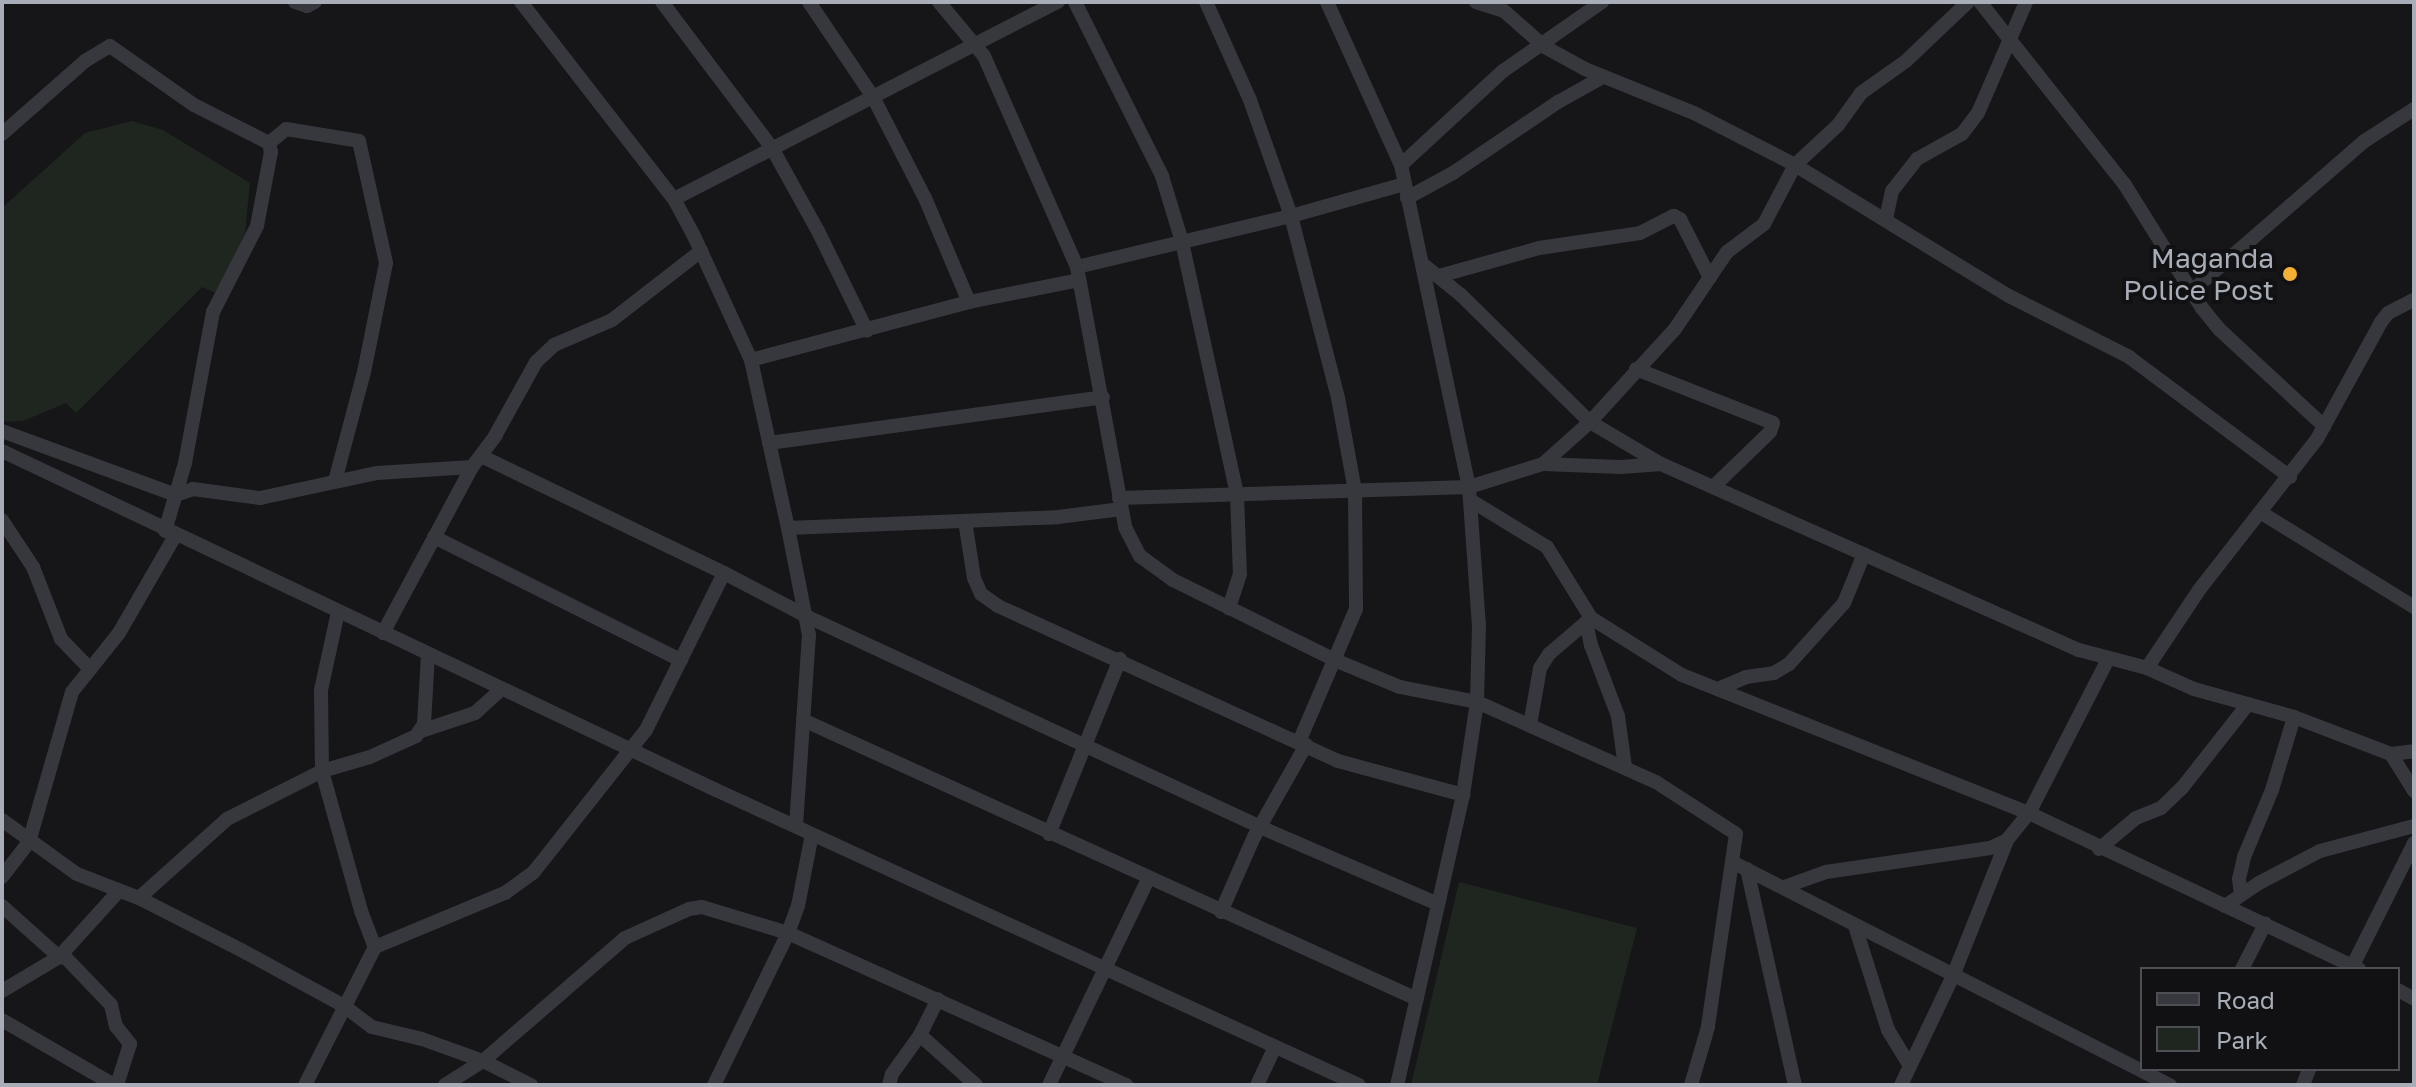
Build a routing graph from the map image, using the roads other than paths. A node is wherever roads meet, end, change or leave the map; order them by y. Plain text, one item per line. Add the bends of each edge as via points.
1 (295, 2) edge
2 (315, 2) edge
3 (521, 2) edge
4 (662, 2) edge
5 (809, 2) edge
6 (939, 2) edge
7 (1058, 2) edge
8 (1075, 2) edge
9 (1206, 2) edge
10 (1327, 2) edge
11 (1476, 2) edge
12 (1602, 2) edge
13 (1968, 2) edge
14 (1980, 2) edge
15 (2026, 2) edge
16 (2011, 38) junction
17 (1542, 42) junction
18 (976, 44) junction
19 (1603, 77) junction
20 (873, 97) junction
21 (2414, 109) edge
22 (2, 134) edge
23 (269, 143) junction
24 (772, 148) junction
25 (1401, 165) junction
26 (1795, 165) junction
27 (1406, 191) junction
28 (674, 199) junction
29 (1291, 216) junction
30 (1886, 219) junction
31 (1182, 242) junction
32 (701, 251) junction
33 (1425, 266) junction
34 (1078, 273) junction
35 (1439, 276) junction
36 (1710, 278) junction
37 (2193, 290) junction
38 (2414, 300) edge
39 (969, 302) junction
40 (867, 331) junction
41 (751, 360) junction
42 (1636, 369) junction
43 (1103, 397) junction
44 (1590, 422) junction
45 (2324, 426) junction
46 (2, 431) edge
47 (769, 443) junction
48 (2, 451) edge
49 (477, 462) junction
50 (1543, 464) junction
51 (1661, 464) junction
52 (2290, 477) junction
53 (335, 481) junction
54 (1714, 486) junction
55 (1355, 491) junction
56 (1237, 494) junction
57 (1470, 494) junction
58 (176, 495) junction
59 (1120, 504) junction
60 (2260, 512) junction
61 (2, 520) edge
62 (965, 521) junction
63 (788, 528) junction
64 (170, 534) junction
65 (434, 537) junction
66 (1864, 554) junction
67 (724, 573) junction
68 (2414, 607) edge
69 (1229, 608) junction
70 (338, 612) junction
71 (808, 617) junction
72 (1589, 620) junction
73 (383, 633) junction
74 (428, 654) junction
75 (1120, 659) junction
76 (2108, 659) junction
77 (681, 660) junction
78 (1337, 661) junction
79 (2147, 668) junction
80 (90, 669) junction
81 (502, 689) junction
82 (1718, 689) junction
83 (1477, 702) junction
84 (2248, 704) junction
85 (2294, 717) junction
86 (803, 720) junction
87 (1530, 725) junction
88 (421, 731) junction
89 (1087, 744) junction
90 (1302, 744) junction
91 (632, 750) junction
92 (2414, 751) edge
93 (2391, 754) junction
94 (1625, 767) junction
95 (322, 771) junction
96 (2414, 791) edge
97 (1463, 795) junction
98 (2029, 813) junction
99 (2, 820) edge
100 (796, 826) junction
101 (2414, 826) edge
102 (1260, 827) junction
103 (812, 834) junction
104 (1049, 834) junction
105 (2007, 840) junction
106 (29, 842) junction
107 (2414, 843) edge
108 (2099, 849) junction
109 (1732, 862) junction
110 (1747, 869) junction
111 (2, 877) edge
112 (1148, 879) junction
113 (1784, 887) junction
114 (118, 892) junction
115 (2241, 895) junction
116 (139, 898) junction
117 (1438, 904) junction
118 (2, 906) edge
119 (2225, 906) junction
120 (1221, 912) junction
121 (2265, 924) junction
122 (1855, 926) junction
123 (788, 933) junction
124 (375, 947) junction
125 (59, 957) junction
126 (2243, 967) edge
127 (2352, 967) edge
128 (2354, 967) edge
129 (1104, 968) junction
130 (1953, 976) junction
131 (2, 991) edge
132 (938, 999) junction
133 (1417, 999) junction
134 (344, 1006) junction
135 (2, 1020) edge
136 (920, 1035) junction
137 (1275, 1047) junction
138 (1064, 1056) junction
139 (483, 1061) junction
140 (1910, 1066) junction
141 (2140, 1069) edge
142 (115, 1085) edge
143 (305, 1085) edge
144 (445, 1085) edge
145 (531, 1085) edge
146 (714, 1085) edge
147 (889, 1085) edge
148 (976, 1085) edge
149 (1049, 1085) edge
150 (1126, 1085) edge
151 (1257, 1085) edge
152 (1359, 1085) edge
153 (1397, 1085) edge
154 (1691, 1085) edge
155 (1795, 1085) edge
156 (1901, 1085) edge

1 - 2 street
3 - 28 street
4 - 24 street
5 - 20 street
6 - 18 street
7 - 18 street
8 - 31 street via 1162,176
9 - 29 street via 1250,100
10 - 25 street
11 - 17 street via 1504,11
12 - 17 street
13 - 26 street via 1906,61 1861,93 1838,125
14 - 16 street
15 - 16 street
16 - 30 street via 1978,113 1962,134 1917,159 1892,191
16 - 37 street via 2125,185
17 - 19 street
17 - 25 street
18 - 20 street
18 - 34 street
19 - 26 street via 1694,113
19 - 27 street
20 - 24 street
20 - 39 street via 925,198
21 - 37 street via 2363,142
22 - 23 street via 85,61 110,46 194,105
23 - 53 street via 286,129 359,141 384,251 364,372
23 - 58 street via 257,226 213,312
24 - 28 street
24 - 40 street
25 - 27 street
26 - 30 street
26 - 36 street via 1771,216 1727,252
27 - 29 street
27 - 33 street
28 - 32 street
29 - 31 street
29 - 55 street via 1334,383
30 - 52 street via 2009,296 2129,357
31 - 34 street
31 - 56 street
32 - 41 street
32 - 49 street via 612,320 554,345 540,357
33 - 35 street
33 - 57 street
34 - 39 street
34 - 43 street
35 - 36 street via 1539,248 1640,233 1674,216
35 - 44 street
36 - 42 street via 1685,317
37 - 45 street via 2220,330
38 - 45 street via 2381,322
39 - 40 street
40 - 41 street
41 - 47 street
42 - 44 street
42 - 54 street via 1773,423
43 - 47 street
43 - 59 street
44 - 50 street
44 - 51 street
45 - 52 street
46 - 58 street
47 - 63 street
48 - 64 street
49 - 53 street
49 - 65 street
49 - 67 street
50 - 51 street
50 - 57 street
51 - 54 street
52 - 60 street
53 - 58 street via 260,498 193,489
54 - 66 street
55 - 56 street
55 - 57 street
55 - 78 street via 1356,609
56 - 59 street
56 - 69 street via 1240,574
57 - 72 street via 1547,547
57 - 83 street via 1480,652
58 - 64 street
59 - 62 street
59 - 69 street via 1131,541 1154,569
60 - 68 street
60 - 79 street
61 - 80 street via 33,567 61,639
62 - 63 street
62 - 75 street via 981,594
63 - 71 street
64 - 70 street
64 - 80 street via 119,633
65 - 73 street
65 - 77 street
66 - 76 street via 2016,624
66 - 82 street via 1844,603 1789,664
67 - 71 street
67 - 77 street
69 - 78 street
70 - 73 street
70 - 95 street via 321,690
71 - 86 street
71 - 89 street
72 - 82 street via 1659,663
72 - 87 street via 1540,668
72 - 94 street via 1591,645 1613,699
73 - 74 street
74 - 81 street
74 - 88 street
75 - 89 street
75 - 90 street
76 - 79 street
76 - 98 street
77 - 91 street
78 - 83 street via 1400,687
78 - 90 street
79 - 84 street via 2194,689
80 - 106 street via 69,701
81 - 88 street via 475,713
81 - 91 street
82 - 98 street
83 - 87 street
83 - 97 street
84 - 85 street
84 - 108 street via 2182,788
85 - 93 street
85 - 115 street via 2244,857
86 - 100 street
86 - 104 street
87 - 94 street
88 - 95 street via 370,757
89 - 102 street
89 - 104 street
90 - 97 street via 1355,767
90 - 102 street
91 - 100 street
91 - 124 street via 525,880
92 - 93 street
93 - 96 street
94 - 109 street via 1736,834
95 - 116 street via 227,819
95 - 124 street
97 - 117 street
98 - 105 street
98 - 108 street
99 - 106 street
100 - 103 street
101 - 115 street via 2320,851
102 - 117 street
102 - 120 street
103 - 123 street
103 - 129 street
104 - 112 street
105 - 113 street via 1990,848 1826,872
105 - 130 street
106 - 111 street
106 - 114 street via 77,874
107 - 128 street
108 - 119 street
109 - 110 street
109 - 154 street via 1708,1027
110 - 113 street
110 - 155 street
112 - 120 street
112 - 129 street
113 - 122 street
114 - 116 street
114 - 125 street
115 - 119 street
116 - 134 street
117 - 133 street
118 - 125 street
119 - 121 street
120 - 133 street
121 - 126 street
121 - 127 street
122 - 130 street
122 - 140 street via 1888,1030
123 - 132 street
123 - 139 street via 713,910 689,909 625,938
123 - 146 street
124 - 134 street
125 - 131 street
125 - 142 street via 106,996 116,1026 130,1044
129 - 137 street
129 - 138 street
130 - 140 street
130 - 141 street
132 - 136 street
132 - 138 street
133 - 153 street
134 - 139 street via 372,1027
134 - 143 street
135 - 142 street
136 - 147 street
136 - 148 street
137 - 151 street
137 - 152 street
138 - 149 street
138 - 150 street
139 - 144 street
139 - 145 street
140 - 156 street

